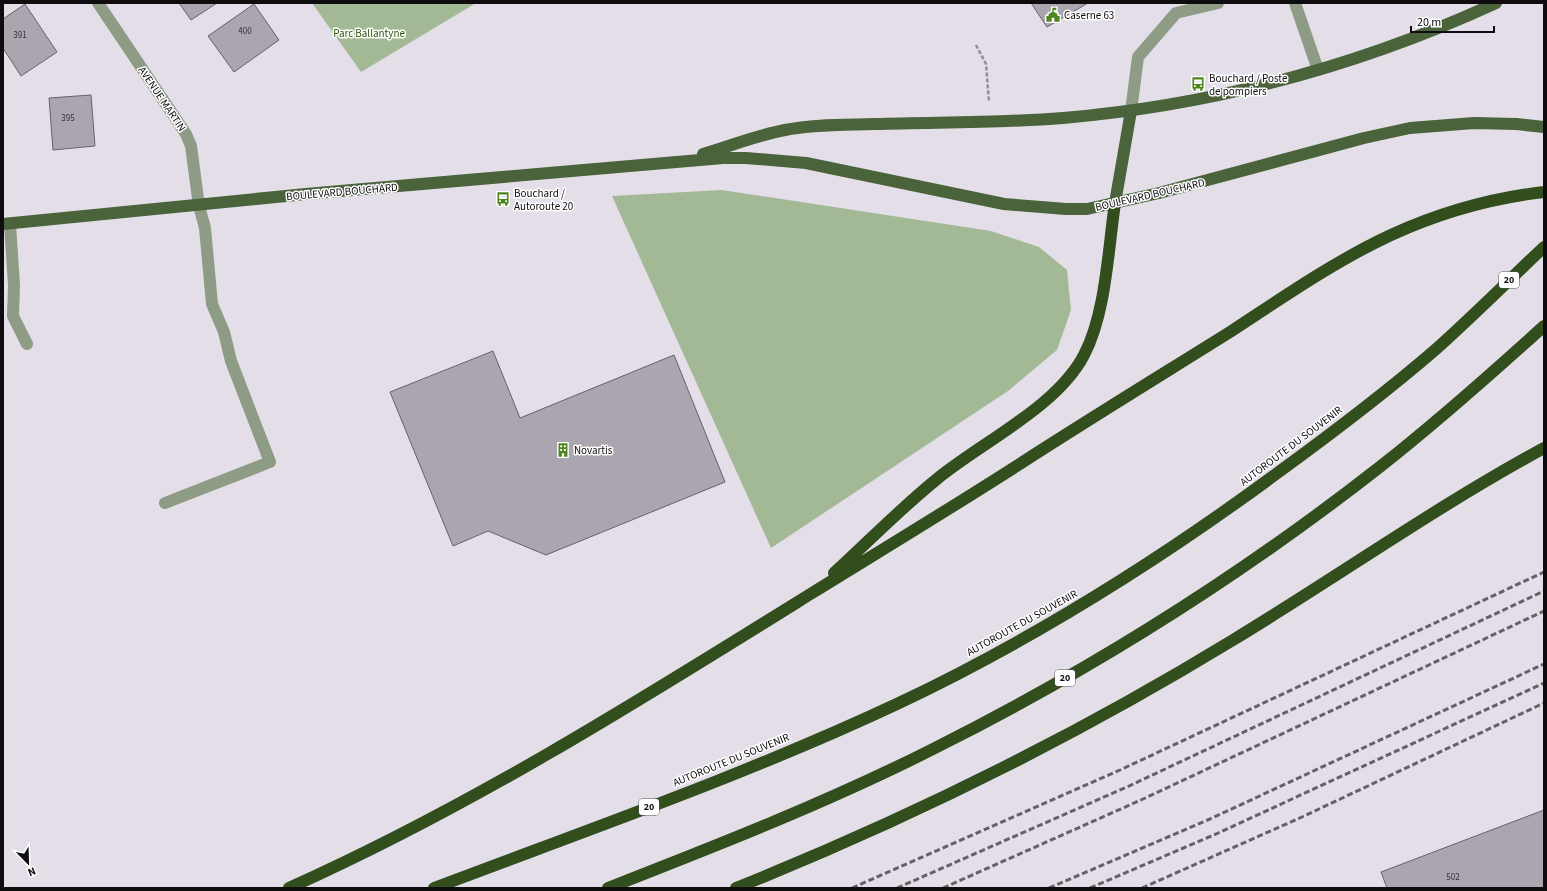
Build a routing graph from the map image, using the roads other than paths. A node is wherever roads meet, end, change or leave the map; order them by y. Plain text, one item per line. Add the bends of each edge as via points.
1 (98, 3) edge
2 (1218, 3) edge
3 (1294, 3) edge
4 (1496, 3) edge
5 (1318, 70) junction
6 (1131, 111) junction
7 (1544, 127) edge
8 (681, 161) junction
9 (1544, 192) edge
10 (1115, 204) junction
11 (199, 206) junction
12 (7, 224) edge
13 (1544, 247) edge
14 (1544, 326) edge
15 (27, 344) dead end
16 (1544, 448) edge
17 (165, 504) dead end
18 (813, 592) junction
19 (289, 888) edge
20 (434, 888) edge
21 (608, 888) edge
22 (736, 888) edge

1 - 11 street, AVENUE MARTIN via 186,134 194,164
2 - 6 street via 1176,13 1138,58
3 - 5 street
4 - 5 main road, BOULEVARD BOUCHARD via 1402,43
5 - 6 main road, BOULEVARD BOUCHARD via 1231,93
6 - 8 main road, BOULEVARD BOUCHARD via 1054,118 850,125 785,130
6 - 10 main road
7 - 10 main road, BOULEVARD BOUCHARD via 1480,123 1410,128
8 - 10 main road, BOULEVARD BOUCHARD via 746,158 806,163 1021,206 1087,209
8 - 11 main road, BOULEVARD BOUCHARD
9 - 18 highway via 1506,198 1457,211 1414,225 1372,245
10 - 18 highway via 1097,321 1084,356 1069,376 1034,409 937,479
11 - 12 main road, BOULEVARD BOUCHARD
11 - 17 street, AVENUE MARTIN via 205,228 212,304 270,462
12 - 15 street via 14,285 13,316
13 - 20 highway, AUTOROUTE DU SOUVENIR / 20 via 1438,347 1333,432 1188,536 1052,621 907,699 819,738 626,816
14 - 21 highway, 20 via 1448,411 1298,528 1216,585 1104,656 990,720 875,777 753,831
16 - 22 highway via 1483,482 1231,641 1107,713 929,804
18 - 19 highway via 638,701 498,782 383,844

